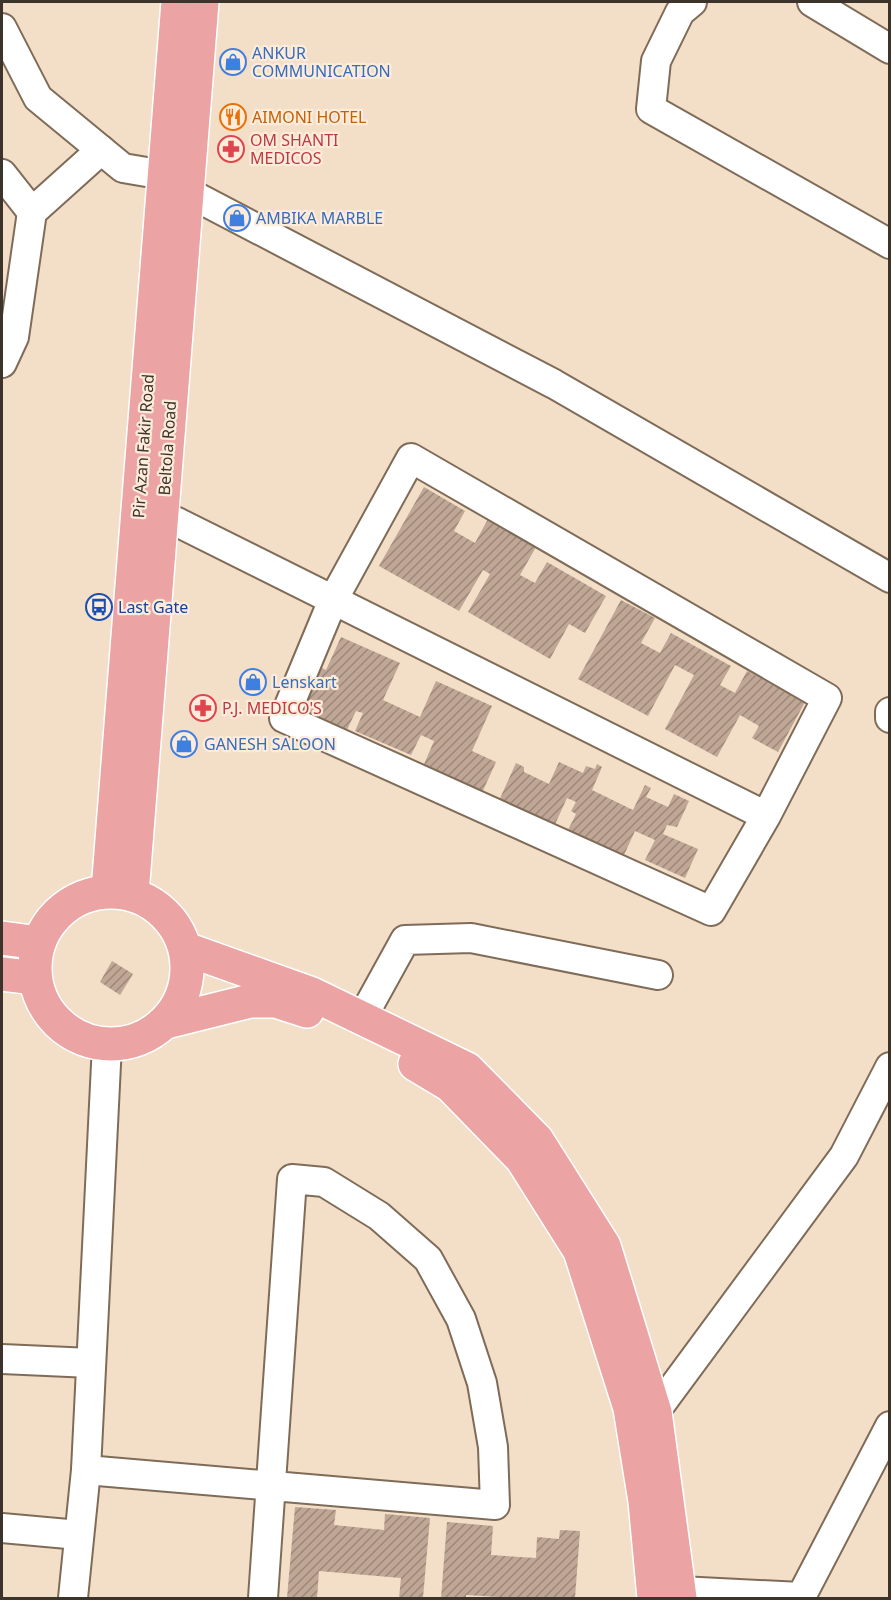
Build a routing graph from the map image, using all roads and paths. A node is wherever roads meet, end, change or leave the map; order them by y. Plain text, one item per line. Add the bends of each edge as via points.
1 (178, 2) edge
2 (202, 2) edge
3 (812, 2) edge
4 (677, 5) edge
5 (2, 28) edge
6 (890, 49) edge
7 (101, 150) junction
8 (2, 174) edge
9 (176, 183) junction
10 (32, 212) junction
11 (890, 244) edge
12 (2, 363) edge
13 (162, 515) junction
14 (890, 578) edge
15 (333, 600) junction
16 (890, 711) edge
17 (890, 718) edge
18 (766, 816) junction
19 (120, 892) junction
20 (2, 938) edge
21 (39, 943) junction
22 (186, 949) junction
23 (2, 974) edge
24 (658, 975) dead end
25 (35, 978) junction
26 (362, 1018) junction
27 (166, 1022) junction
28 (107, 1044) junction
29 (890, 1067) edge
30 (2, 1359) edge
31 (91, 1363) junction
32 (644, 1416) junction
33 (890, 1426) edge
34 (86, 1470) junction
35 (271, 1485) junction
36 (2, 1528) edge
37 (79, 1535) junction
38 (671, 1596) edge
39 (73, 1599) edge
40 (263, 1599) edge

1 - 9 main road, Pir Azan Fakir Road
2 - 9 main road, Beltola Road
3 - 6 street
4 - 11 street via 656,61 651,109
5 - 7 street via 38,98
7 - 9 street via 123,168
7 - 10 street
8 - 10 street
9 - 13 main road, Beltola Road
9 - 14 street via 554,384
9 - 19 main road, Pir Azan Fakir Road
10 - 12 street via 14,337
13 - 15 street
13 - 19 main road, Beltola Road
15 - 18 street
15 - 18 street via 284,718 711,911
15 - 18 street via 411,458 827,698
16 - 17 street
19 - 21 main road via 86,895 65,906 49,922
19 - 22 main road via 156,906 175,925
20 - 21 main road
21 - 25 main road
22 - 26 main road via 312,994
22 - 27 main road via 186,988
23 - 25 main road
24 - 26 street via 471,938 405,940
25 - 28 main road via 43,1003 59,1024 81,1038
26 - 32 main road via 467,1070 537,1140 604,1246
27 - 28 main road via 129,1043
27 - 32 main road via 250,1001 276,1001 353,1027 450,1085 522,1159 580,1251
28 - 31 street
29 - 32 street via 844,1156
30 - 31 street
31 - 34 street
32 - 38 main road
33 - 38 street via 801,1597
34 - 35 street
34 - 37 street
35 - 35 street via 495,1505 493,1447 482,1383 461,1319 428,1259 379,1216 324,1182 292,1179
35 - 40 street
36 - 37 street
37 - 39 street

